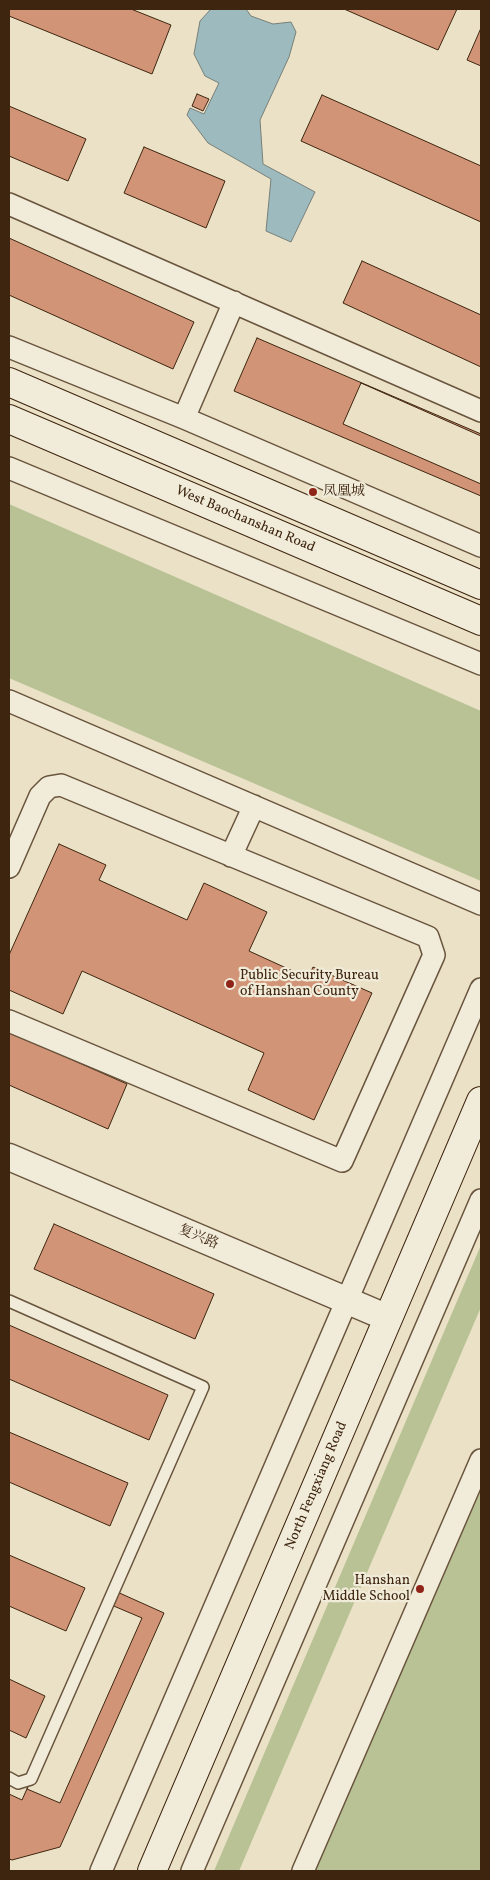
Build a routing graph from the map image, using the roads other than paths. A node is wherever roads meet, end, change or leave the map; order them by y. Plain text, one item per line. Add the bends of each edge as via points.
1 (9, 204) edge
2 (234, 302) junction
3 (9, 347) edge
4 (9, 382) edge
5 (481, 411) edge
6 (9, 418) edge
7 (184, 418) junction
8 (9, 468) edge
9 (481, 546) edge
10 (481, 585) edge
11 (481, 621) edge
12 (481, 664) edge
13 (9, 701) edge
14 (254, 806) junction
15 (231, 856) junction
16 (9, 867) edge
17 (481, 904) edge
18 (481, 989) edge
19 (9, 1021) edge
20 (481, 1101) edge
21 (9, 1157) edge
22 (481, 1200) edge
23 (9, 1300) edge
24 (347, 1301) junction
25 (388, 1318) junction
26 (481, 1460) edge
27 (9, 1778) edge
28 (101, 1871) edge
29 (152, 1871) edge
30 (192, 1871) edge
31 (304, 1871) edge

1 - 2 street
2 - 5 street
2 - 7 street
3 - 7 street
4 - 10 main road
6 - 11 main road, West Baochanshan Road
7 - 9 street
8 - 12 street
13 - 14 street
14 - 15 street
14 - 17 street
15 - 16 street via 61,785 49,787 40,796
15 - 19 street via 428,937 434,955 342,1161
18 - 24 street
20 - 25 main road, North Fengxiang Road
21 - 24 street, 复兴路
22 - 30 street
23 - 27 lane via 202,1387 31,1779 18,1783
24 - 25 street, 复兴路
24 - 28 street
25 - 29 main road, North Fengxiang Road
26 - 31 street

